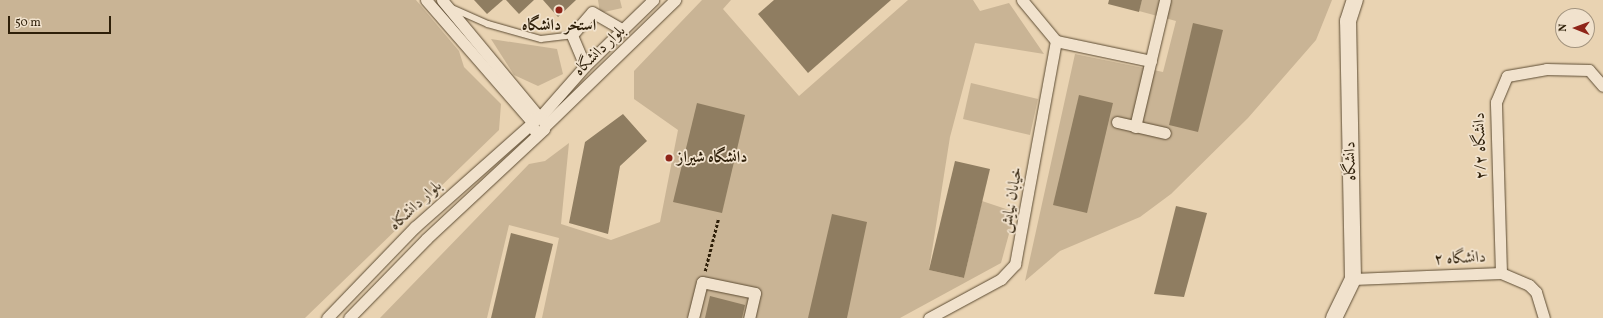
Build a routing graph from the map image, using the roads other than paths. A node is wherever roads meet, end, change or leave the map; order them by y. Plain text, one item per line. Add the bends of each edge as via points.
1 (426, 0) edge
2 (653, 0) edge
3 (675, 0) edge
4 (1022, 0) edge
5 (1165, 0) edge
6 (1355, 0) edge
7 (444, 3) edge
8 (623, 30) junction
9 (572, 34) junction
10 (1056, 41) junction
11 (1151, 61) junction
12 (585, 66) junction
13 (500, 78) junction
14 (1603, 86) edge
15 (1117, 122) dead end
16 (538, 123) junction
17 (1136, 127) junction
18 (1164, 133) dead end
19 (1501, 273) junction
20 (1353, 279) junction
21 (327, 318) edge
22 (349, 318) edge
23 (693, 318) edge
24 (749, 318) edge
25 (929, 318) edge
26 (1334, 318) edge
27 (1544, 318) edge

1 - 13 street
2 - 8 street, بلوار دانشکاه
3 - 16 street, بلوار دانشگاه
4 - 10 street
5 - 11 street
6 - 20 street, دانشگاه via 1348,21
7 - 9 lane via 514,33 541,39
7 - 13 street
8 - 9 street via 592,12
8 - 12 street, بلوار دانشکاه
9 - 12 street
10 - 11 street
10 - 25 street, خیابان نیایش via 1015,264 1001,279
11 - 17 street
12 - 16 street, بلوار دانشکاه
13 - 16 street
14 - 19 street, ۲/۲ دانشگاه via 1590,70 1546,70 1507,76 1496,102
15 - 17 street
16 - 21 street, بلوار دانشکاه via 415,227
16 - 22 street, بلوار دانشکاه
17 - 18 street
19 - 20 street, ۲ دانشگاه
19 - 27 street, ۲ دانشگاه via 1529,285 1536,292
20 - 26 street, دانشگاه
23 - 24 street via 702,282 755,293

